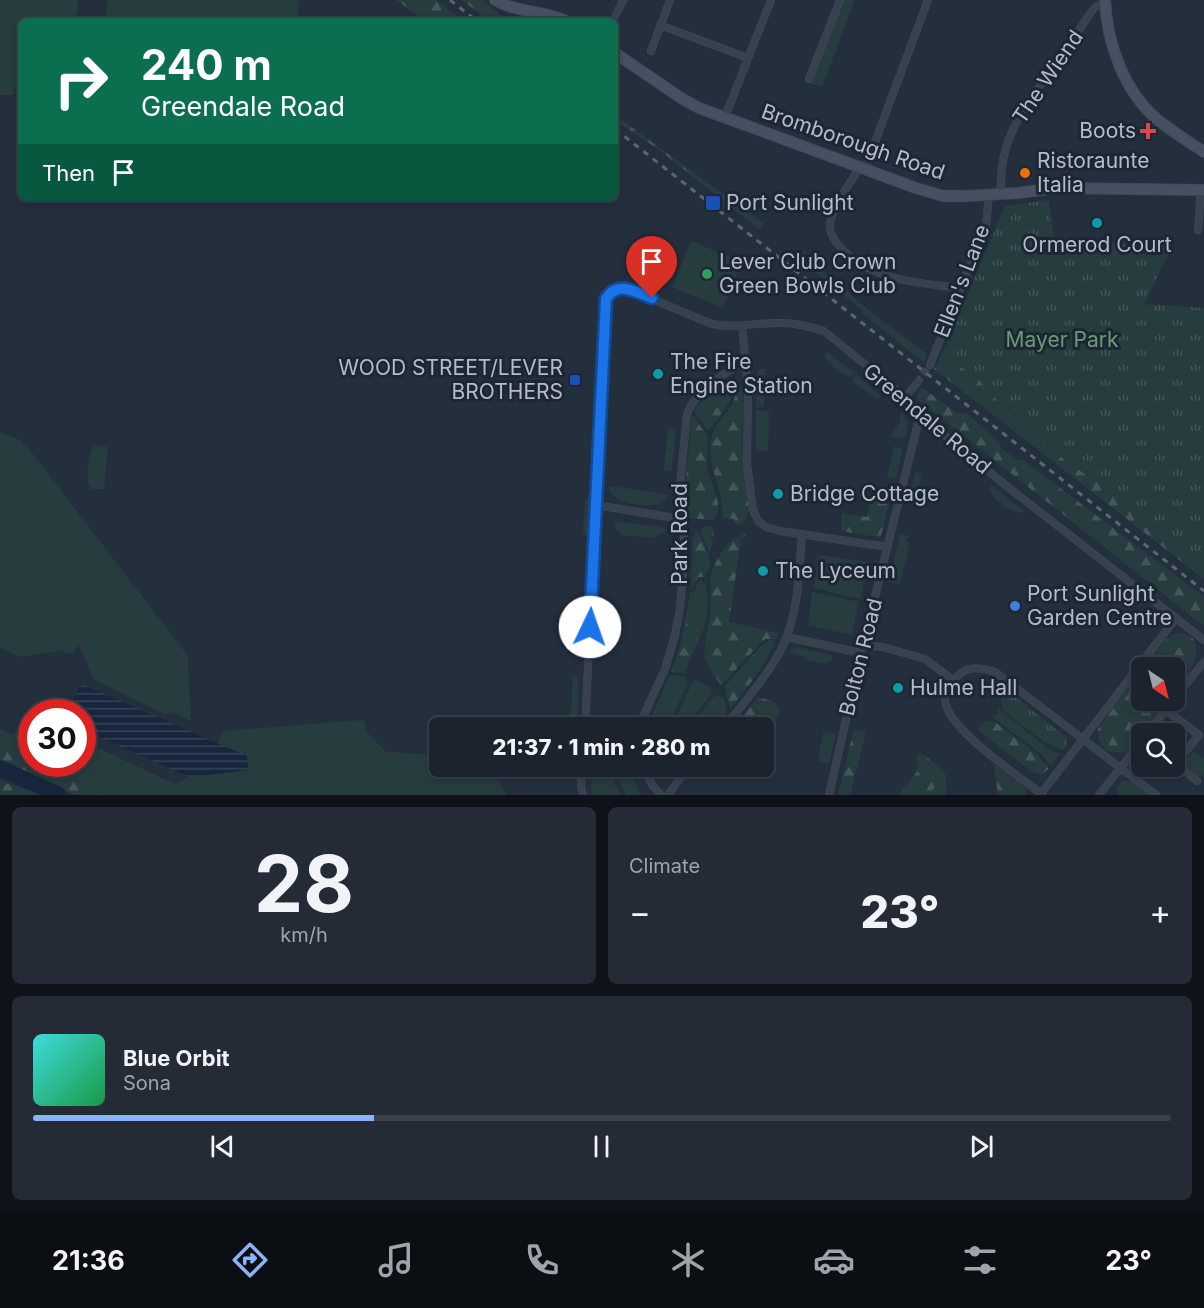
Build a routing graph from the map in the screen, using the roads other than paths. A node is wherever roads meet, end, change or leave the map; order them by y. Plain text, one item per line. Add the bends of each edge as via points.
1 (495, 0) edge
2 (623, 0) edge
3 (670, 0) edge
4 (771, 0) edge
5 (840, 0) edge
6 (928, 0) edge
7 (1105, 1) edge
8 (557, 18) edge
9 (614, 18) edge
10 (660, 26) junction
11 (651, 51) dead end
12 (618, 55) edge
13 (748, 58) junction
14 (809, 79) dead end
15 (725, 117) junction
16 (1204, 152) edge
17 (863, 168) junction
18 (1203, 190) edge
19 (1001, 195) junction
20 (989, 196) junction
21 (1198, 230) dead end
22 (961, 288) junction
23 (742, 326) junction
24 (745, 361) junction
25 (930, 365) tunnel mouth
26 (916, 383) tunnel mouth
27 (904, 397) junction
28 (920, 415) junction
29 (596, 505) junction
30 (681, 519) junction
31 (802, 535) junction
32 (888, 547) junction
33 (1176, 618) junction
34 (787, 637) junction
35 (1204, 640) edge
36 (864, 645) junction
37 (861, 653) junction
38 (1204, 662) edge
39 (953, 680) junction
40 (1185, 686) edge
41 (1165, 711) edge
42 (1167, 711) edge
43 (586, 717) edge
44 (643, 717) edge
45 (732, 717) edge
46 (1156, 723) edge
47 (1083, 740) junction
48 (1131, 755) edge
49 (1121, 767) junction
50 (581, 777) edge
51 (648, 777) edge
52 (681, 777) edge
53 (1197, 781) dead end
54 (583, 795) edge
55 (661, 795) edge
56 (668, 795) edge
57 (829, 795) edge
58 (1042, 795) edge
59 (1099, 795) edge
60 (1156, 795) edge

1 - 8 street via 520,11
2 - 9 street
3 - 10 street
4 - 13 street
5 - 14 street
6 - 17 street
7 - 16 street via 1111,44 1139,99 1157,119
7 - 19 street, The Wiend via 1095,7 1020,113 1003,159
10 - 11 street
10 - 13 street
12 - 15 street, Bromborough Road via 681,98
13 - 15 street
15 - 17 street, Bromborough Road
17 - 20 street, Bromborough Road via 943,196
17 - 22 street via 830,220 830,232 836,242 874,272 911,282
18 - 19 street, Bromborough Road via 1066,187
18 - 21 street
19 - 20 street, Bromborough Road
20 - 22 street, Ellen's Lane via 986,225
22 - 25 street, Ellen's Lane
23 - 24 street
23 - 27 street, Greendale Road via 782,323 824,331
23 - 29 street, Greendale Road via 712,324 623,287 606,299
24 - 30 street, Park Road via 701,392 687,414 679,487
24 - 31 street via 747,464 753,510 766,527
26 - 27 street
27 - 28 street, Greendale Road
28 - 32 street, Bolton Road
28 - 33 street, Greendale Road
29 - 30 street
29 - 43 street
30 - 44 street, Park Road via 684,561 675,635 665,669
31 - 32 street
31 - 34 street via 795,604
32 - 36 street, Bolton Road
33 - 35 street, Greendale Road
33 - 47 street
34 - 37 street
34 - 45 street
36 - 37 street, Bolton Road
36 - 39 street via 925,659
37 - 57 street, Bolton Road
38 - 40 street
39 - 47 street via 962,671 977,667 995,672
39 - 58 street via 945,701 958,727
41 - 46 street
42 - 53 street via 1199,735 1178,761
47 - 49 street
47 - 58 street
48 - 49 street
49 - 59 street
49 - 60 street
50 - 54 street
51 - 55 street
52 - 56 street

